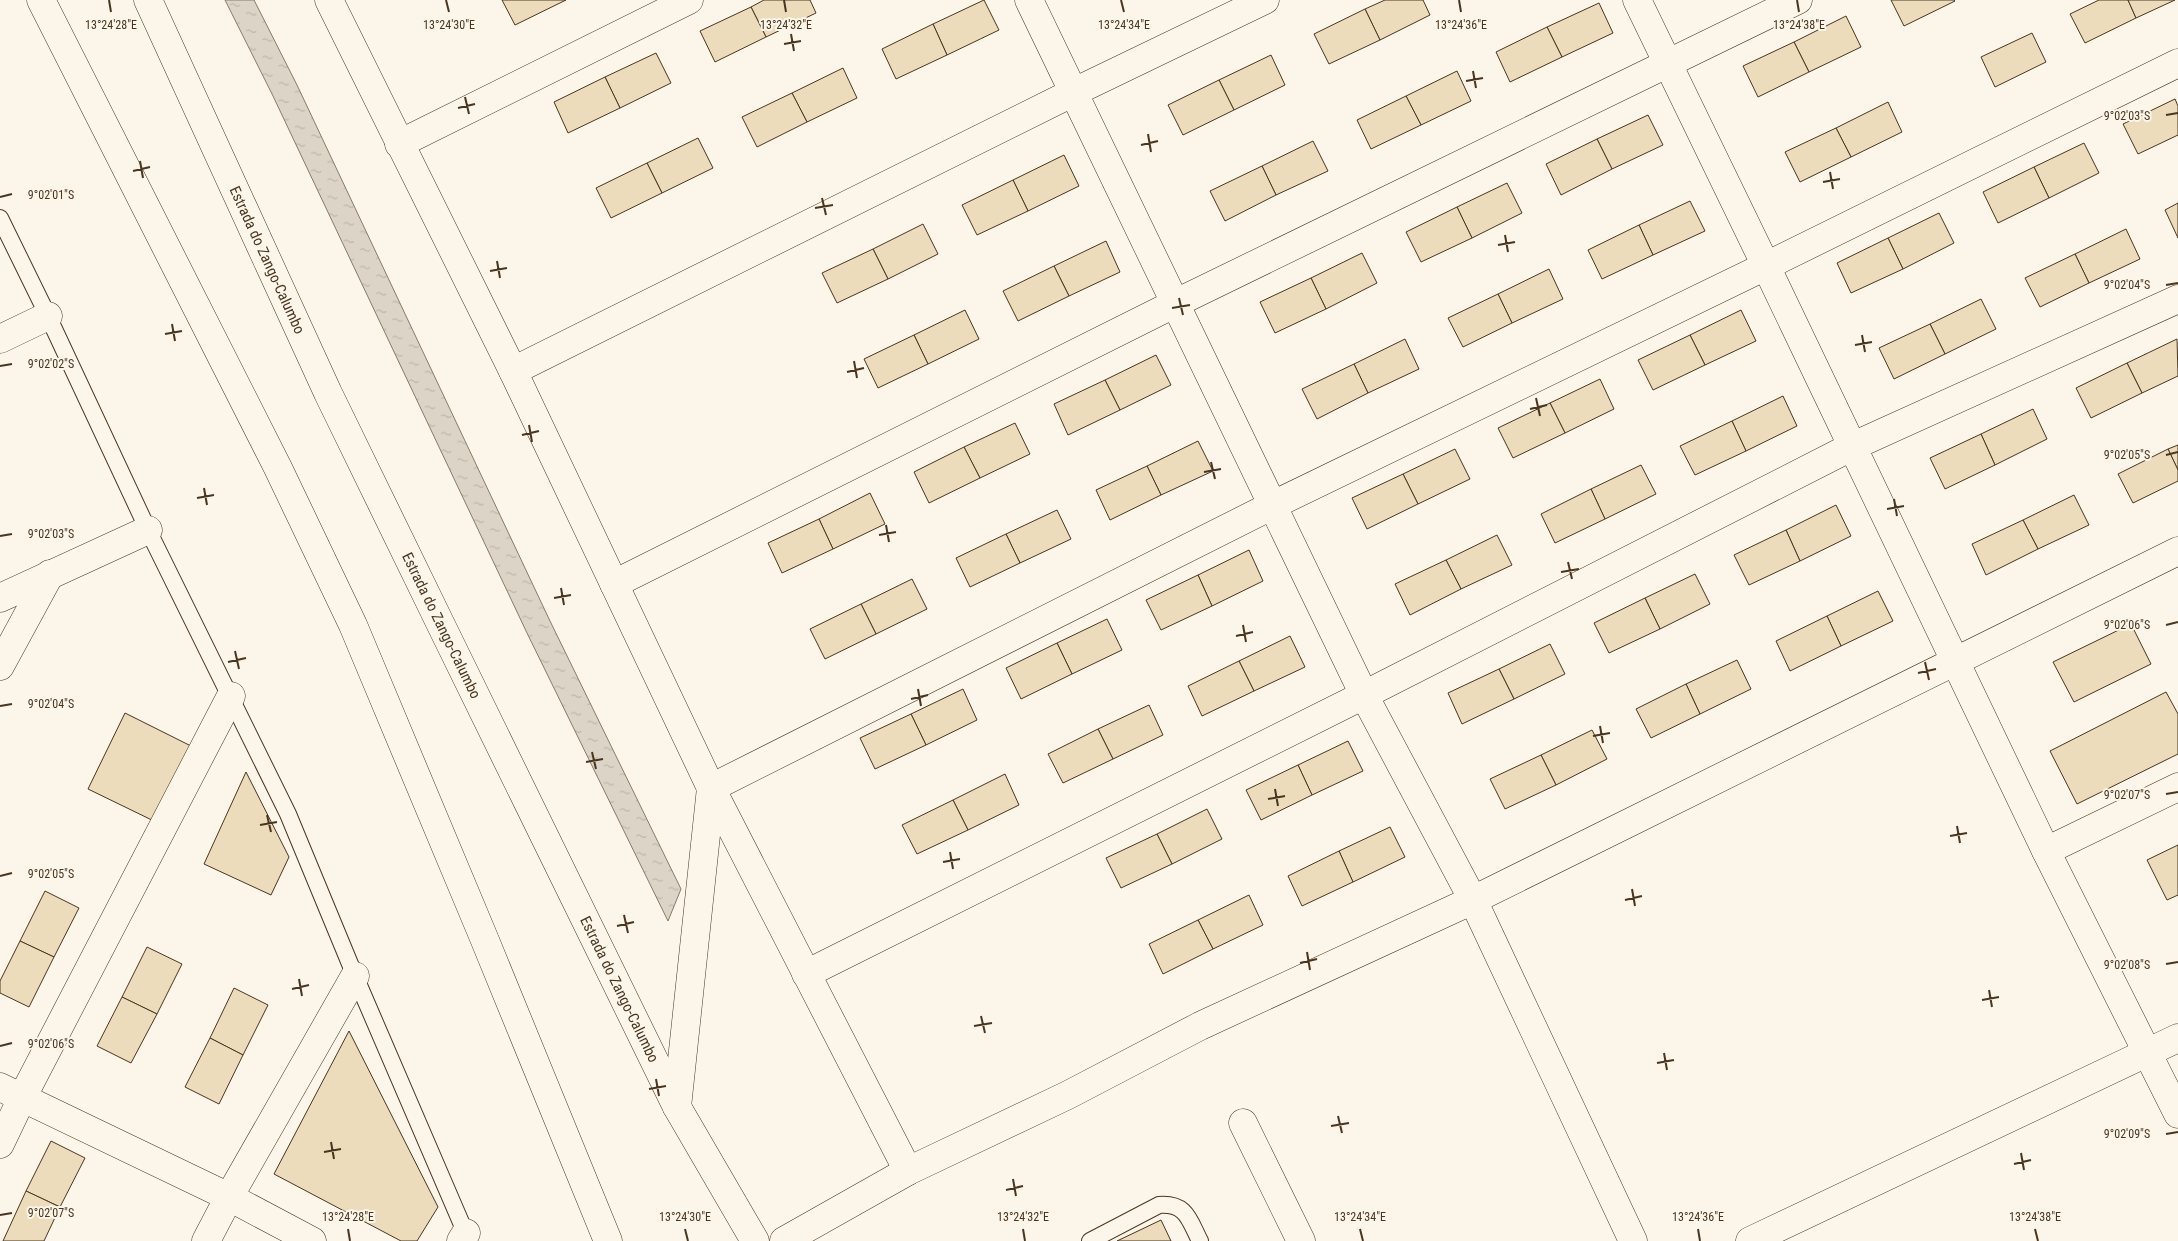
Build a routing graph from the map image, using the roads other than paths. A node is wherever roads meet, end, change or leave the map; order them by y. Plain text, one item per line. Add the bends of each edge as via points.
1 (41, 0) edge
2 (148, 0) edge
3 (328, 0) edge
4 (689, 0) edge
5 (1029, 0) edge
6 (1265, 0) edge
7 (1637, 0) edge
8 (1798, 0) edge
9 (2178, 63) edge
10 (1666, 64) junction
11 (1072, 93) junction
12 (399, 144) junction
13 (0, 218) edge
14 (1766, 266) junction
15 (2178, 299) edge
16 (1174, 304) junction
17 (48, 316) junction
18 (0, 339) edge
19 (513, 371) junction
20 (1852, 447) junction
21 (1273, 505) junction
22 (148, 530) junction
23 (2178, 551) edge
24 (50, 574) junction
25 (614, 584) junction
26 (0, 598) edge
27 (1956, 661) junction
28 (0, 666) edge
29 (1364, 695) junction
30 (231, 696) junction
31 (2178, 787) edge
32 (711, 788) junction
33 (2046, 851) junction
34 (1473, 900) junction
35 (806, 974) junction
36 (355, 976) junction
37 (2178, 1038) edge
38 (2148, 1052) junction
39 (11, 1092) edge
40 (677, 1107) junction
41 (2178, 1114) edge
42 (1243, 1123) dead end
43 (0, 1144) edge
44 (908, 1170) junction
45 (229, 1197) junction
46 (465, 1238) edge
47 (206, 1241) edge
48 (312, 1241) edge
49 (608, 1241) edge
50 (755, 1241) edge
51 (784, 1241) edge
52 (1090, 1241) edge
53 (1200, 1241) edge
54 (1301, 1241) edge
55 (1633, 1241) edge
56 (1750, 1241) edge

1 - 49 street via 278,468 353,626
2 - 40 street, Estrada do Zango-Calumbo via 328,393
3 - 12 street
4 - 12 street
5 - 11 street
6 - 11 street
7 - 10 street
8 - 10 street
9 - 14 street
10 - 14 street
10 - 16 street
11 - 16 street
11 - 19 street
12 - 19 street
13 - 17 lane
14 - 20 street
14 - 21 street
15 - 20 street
16 - 21 street
16 - 25 street
17 - 18 street
17 - 22 lane
19 - 25 street
20 - 27 street
20 - 29 street
21 - 29 street
21 - 32 street
22 - 24 street
22 - 30 lane
23 - 27 street
24 - 26 street
24 - 28 street
25 - 32 street
27 - 33 street
27 - 34 street
29 - 34 street
29 - 35 street
30 - 36 lane via 288,814
30 - 39 street
31 - 33 street
32 - 35 street
32 - 40 street
33 - 38 street
34 - 44 street via 1200,1026 1068,1095
34 - 55 street
35 - 44 street
36 - 45 street
36 - 46 lane
37 - 38 street
38 - 41 street
38 - 56 street
39 - 43 street
39 - 45 street
40 - 50 street, Estrada do Zango-Calumbo
42 - 54 street
44 - 51 street
45 - 47 street
45 - 48 street
52 - 53 lane via 1159,1205 1172,1204 1185,1212

